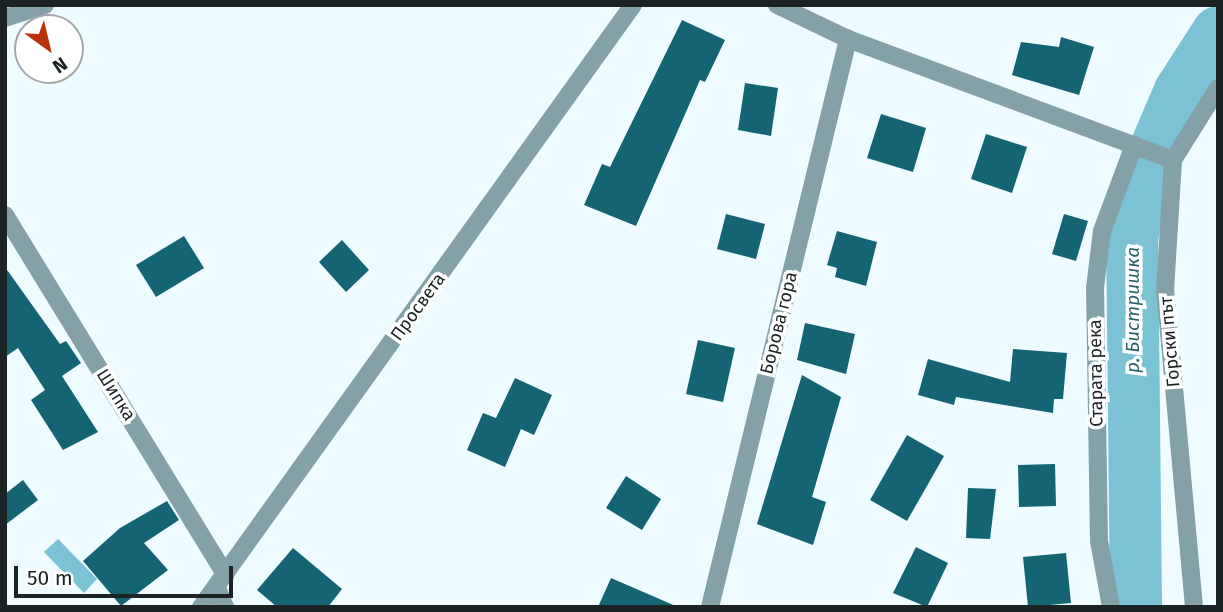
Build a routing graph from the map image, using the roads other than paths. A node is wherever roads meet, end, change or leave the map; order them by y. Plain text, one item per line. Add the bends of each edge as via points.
1 (45, 5) edge
2 (633, 5) edge
3 (776, 5) edge
4 (14, 13) edge
5 (848, 39) junction
6 (1218, 88) edge
7 (1135, 145) junction
8 (1172, 160) junction
9 (5, 215) edge
10 (221, 581) junction
11 (201, 607) edge
12 (225, 607) edge
13 (710, 607) edge
14 (1111, 607) edge
15 (1194, 607) edge

1 - 4 street
2 - 10 street, Просвета
3 - 5 street
5 - 7 street
5 - 13 street, Борова гора
6 - 8 street, Горски път
7 - 8 street
7 - 14 street, Старата река via 1102,231 1095,288 1099,541
8 - 15 street, Горски път via 1165,291
9 - 10 street, Шипка
10 - 11 street, Просвета
10 - 12 street, Шипка

